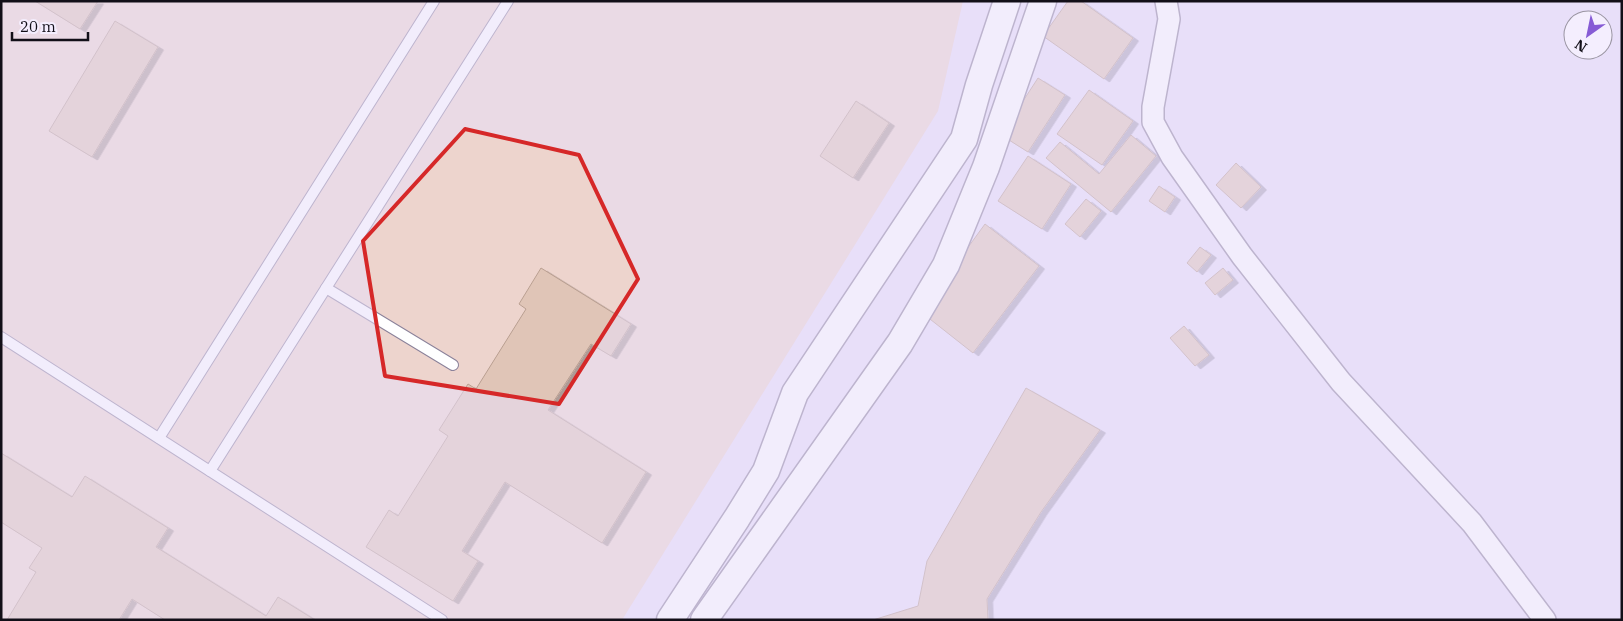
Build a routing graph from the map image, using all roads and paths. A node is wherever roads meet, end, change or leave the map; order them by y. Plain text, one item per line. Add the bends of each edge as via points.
1 (434, 1) edge
2 (508, 1) edge
3 (1007, 1) edge
4 (1043, 1) edge
5 (1166, 1) edge
6 (326, 288) junction
7 (1, 337) edge
8 (453, 365) dead end
9 (159, 438) junction
10 (210, 471) junction
11 (442, 620) edge
12 (670, 620) edge
13 (704, 620) edge
14 (1545, 620) edge

1 - 9 lane
2 - 6 lane
3 - 12 street via 964,139 795,393 766,471
4 - 13 street via 986,167 946,265 900,343
5 - 14 street via 1169,20 1153,122 1172,157 1242,256 1341,382 1472,523
6 - 8 lane
6 - 10 lane
7 - 9 lane
9 - 10 lane
10 - 11 lane

